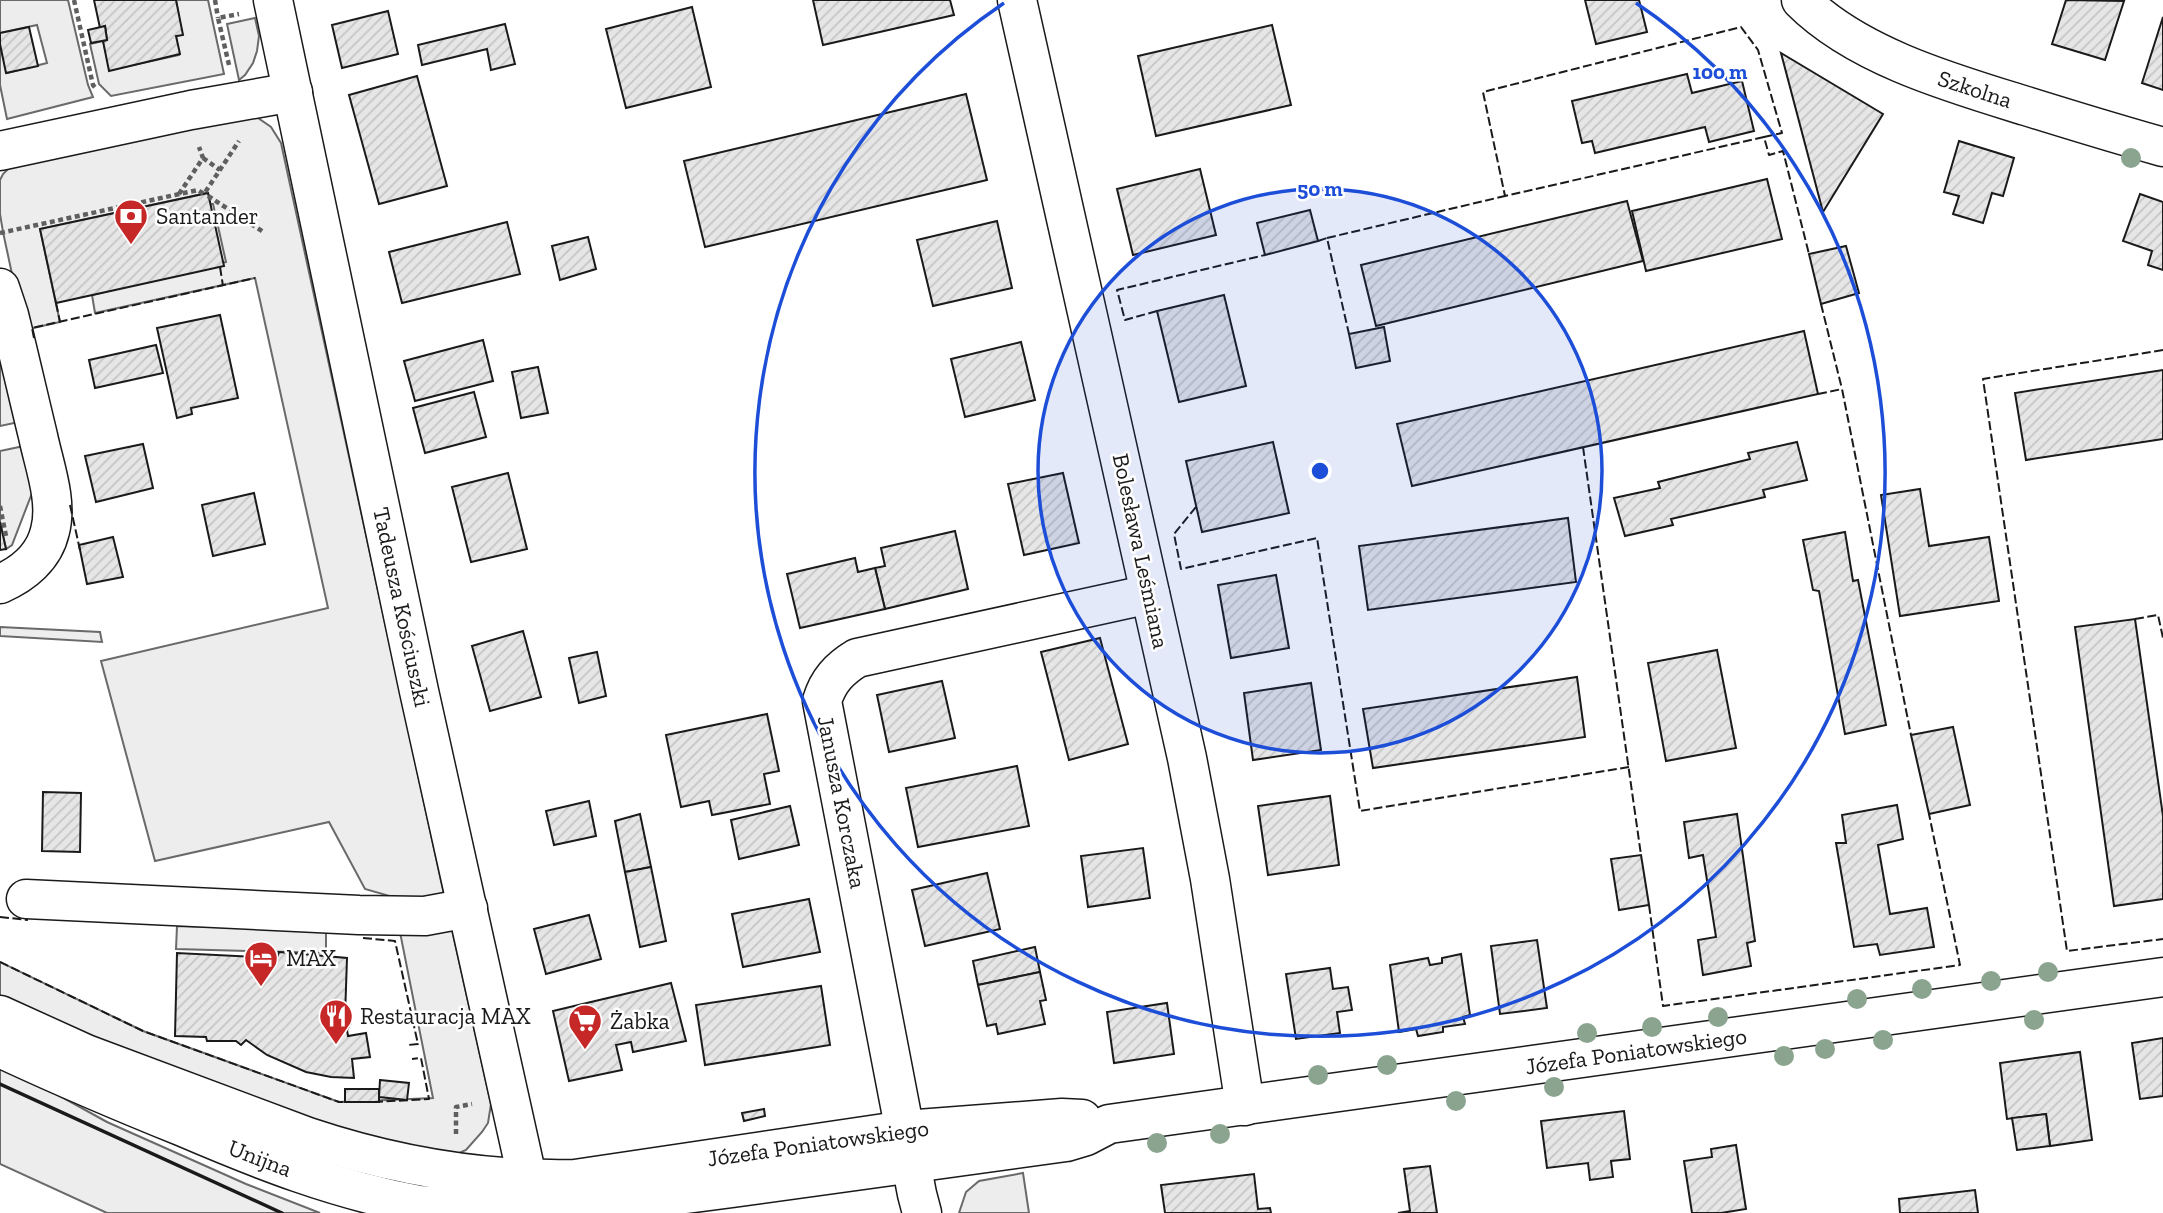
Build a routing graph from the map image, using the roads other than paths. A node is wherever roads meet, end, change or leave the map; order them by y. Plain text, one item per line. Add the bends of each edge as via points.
1 (1017, 0) edge
2 (1801, 0) edge
3 (257, 6) edge
4 (293, 92) junction
5 (2163, 148) edge
6 (0, 151) edge
7 (0, 288) edge
8 (0, 584) edge
9 (1150, 594) junction
10 (26, 899) dead end
11 (468, 908) junction
12 (2163, 977) edge
13 (0, 1015) edge
14 (0, 1048) edge
15 (1245, 1105) junction
16 (908, 1147) junction
17 (532, 1202) edge
18 (922, 1213) edge

1 - 9 street, Bolesława Leśmiana
2 - 5 street, Szkolna via 1861,43 1930,75
3 - 4 street, Tadeusza Kościuszki
4 - 6 street
4 - 11 street, Tadeusza Kościuszki
7 - 8 street via 48,482 53,520 50,535 29,566
9 - 15 street, Bolesława Leśmiana via 1203,836
9 - 16 street, Janusza Korczaka via 857,658 835,674 826,688 822,701
10 - 11 street via 359,915 425,916
11 - 17 street, Tadeusza Kościuszki
12 - 15 street, Józefa Poniatowskiego
13 - 17 street, Unijna via 86,1054 343,1149 456,1173
14 - 17 street, Unijna via 241,1152 324,1182 420,1205 493,1212
15 - 16 street, Józefa Poniatowskiego via 1109,1125 1062,1118
16 - 17 street, Józefa Poniatowskiego via 649,1167 575,1179
16 - 18 street, Janusza Korczaka

